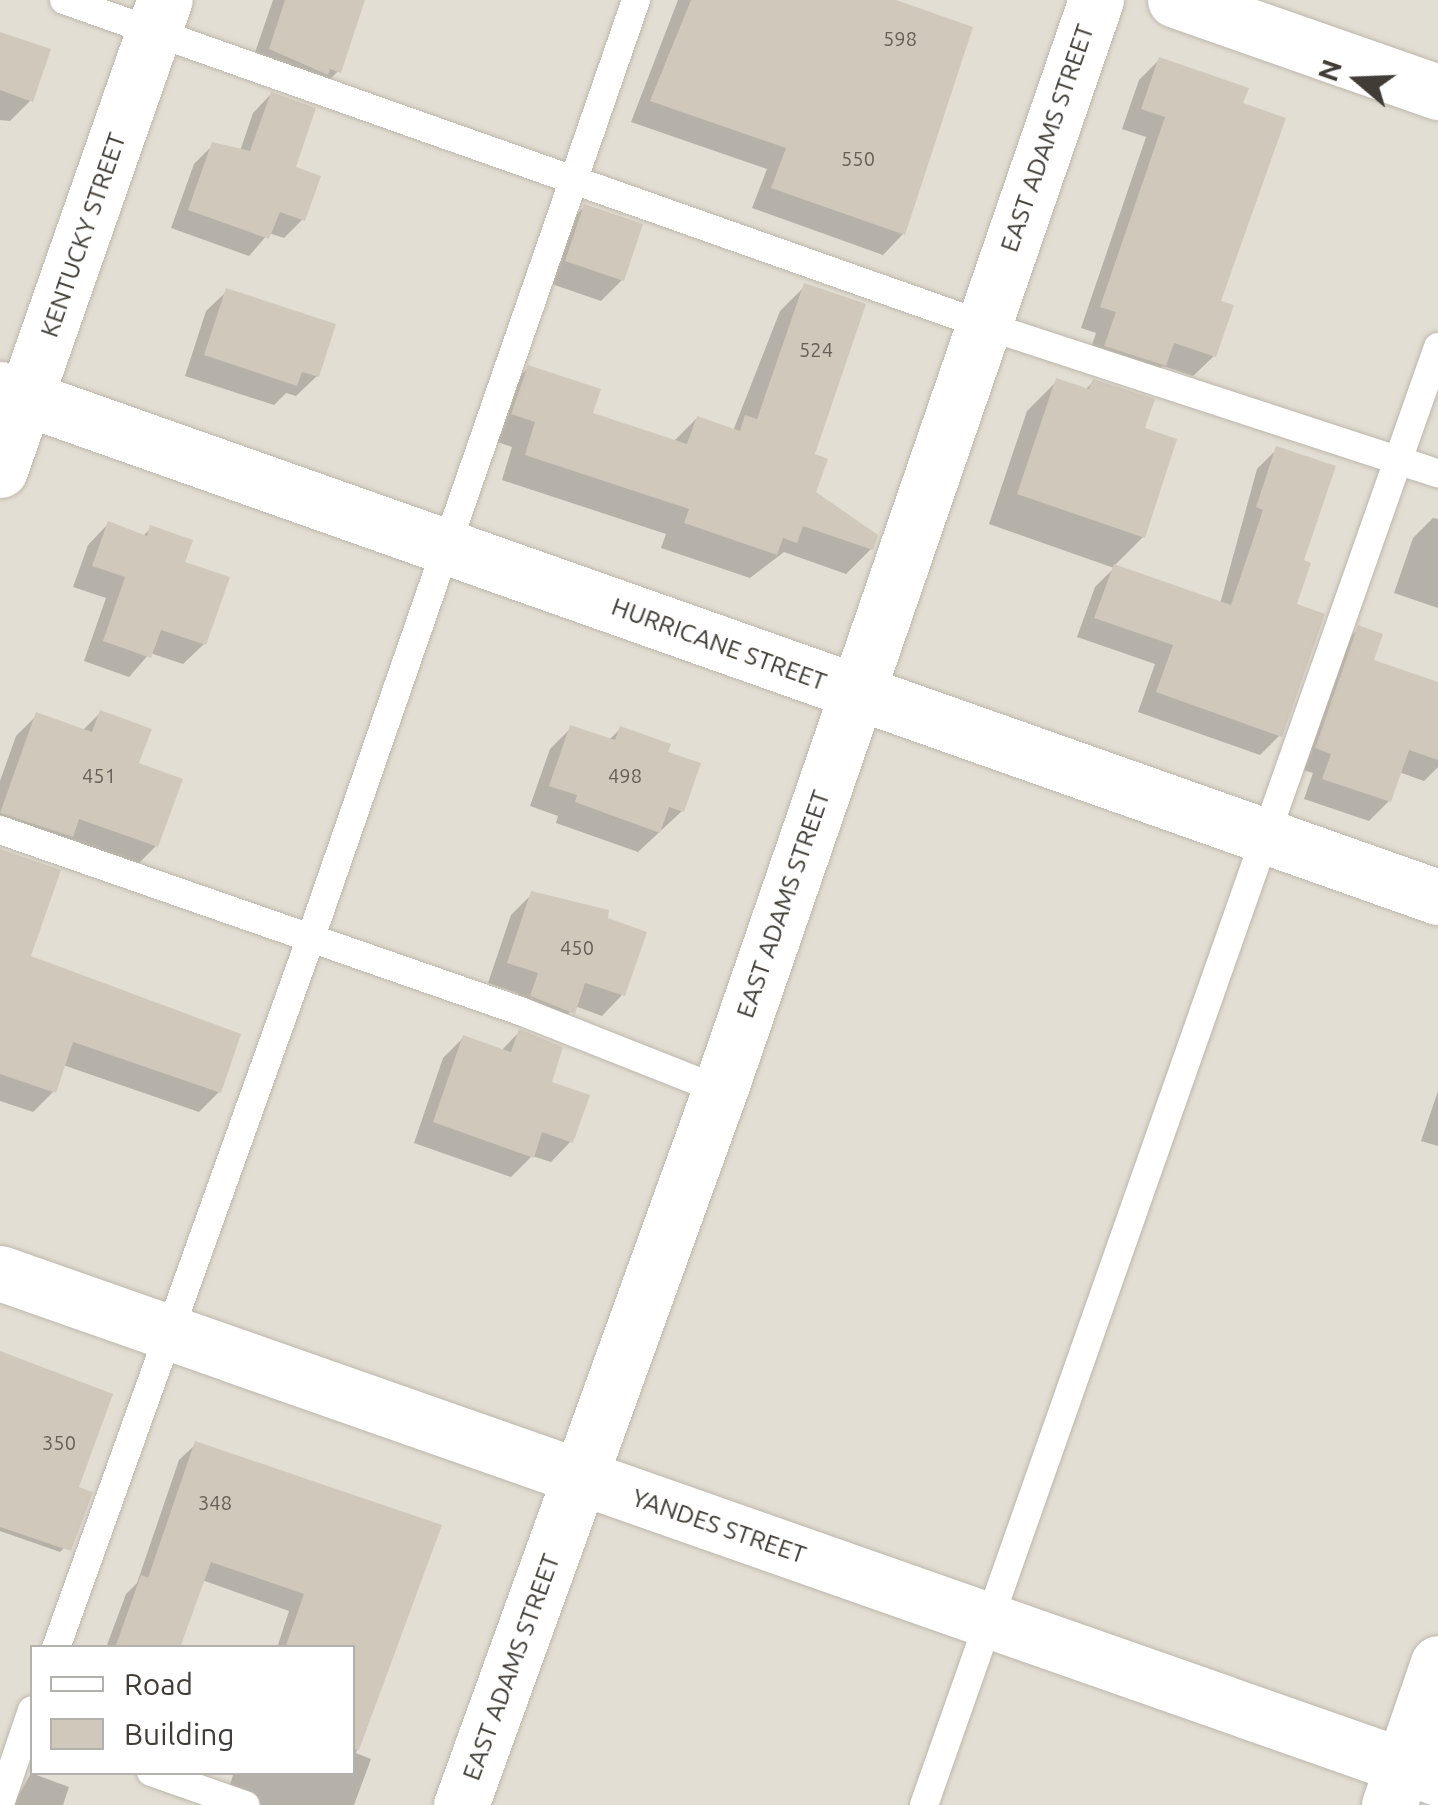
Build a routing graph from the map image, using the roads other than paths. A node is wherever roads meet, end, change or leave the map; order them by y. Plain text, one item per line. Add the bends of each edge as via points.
1 (64, 0) edge
2 (636, 0) edge
3 (1096, 0) edge
4 (1174, 0) edge
5 (159, 16) edge
6 (1438, 92) edge
7 (576, 176) junction
8 (982, 324) junction
9 (1438, 347) edge
10 (13, 394) edge
11 (1395, 458) junction
12 (0, 470) edge
13 (1438, 473) edge
14 (444, 543) junction
15 (856, 694) junction
16 (0, 830) edge
17 (1266, 835) junction
18 (1438, 897) edge
19 (310, 940) junction
20 (720, 1090) junction
21 (0, 1273) edge
22 (171, 1332) junction
23 (581, 1476) junction
24 (989, 1620) junction
25 (57, 1645) edge
26 (1438, 1663) edge
27 (23, 1723) edge
28 (160, 1775) edge
29 (1410, 1782) edge
30 (0, 1804) edge
31 (245, 1805) edge
32 (461, 1805) edge
33 (924, 1805) edge

1 - 5 lane
2 - 7 lane
3 - 8 street, EAST ADAMS STREET
4 - 6 street
5 - 7 lane
5 - 10 street, KENTUCKY STREET
7 - 8 lane
7 - 14 lane
8 - 11 lane
8 - 15 street, EAST ADAMS STREET
9 - 11 lane
10 - 12 street, KENTUCKY STREET
10 - 14 street, HURRICANE STREET
11 - 13 lane
11 - 17 lane
14 - 15 street, HURRICANE STREET
14 - 19 lane
15 - 17 street, HURRICANE STREET
15 - 20 street, EAST ADAMS STREET
16 - 19 lane
17 - 18 street, HURRICANE STREET
17 - 24 lane
19 - 20 lane via 520,1011
19 - 22 lane
20 - 23 street, EAST ADAMS STREET
21 - 22 street, YANDES STREET
22 - 23 street, YANDES STREET
22 - 25 lane
23 - 24 street, YANDES STREET
23 - 32 street, EAST ADAMS STREET
24 - 29 street, YANDES STREET
24 - 33 lane
26 - 29 street
27 - 30 lane
28 - 31 lane

